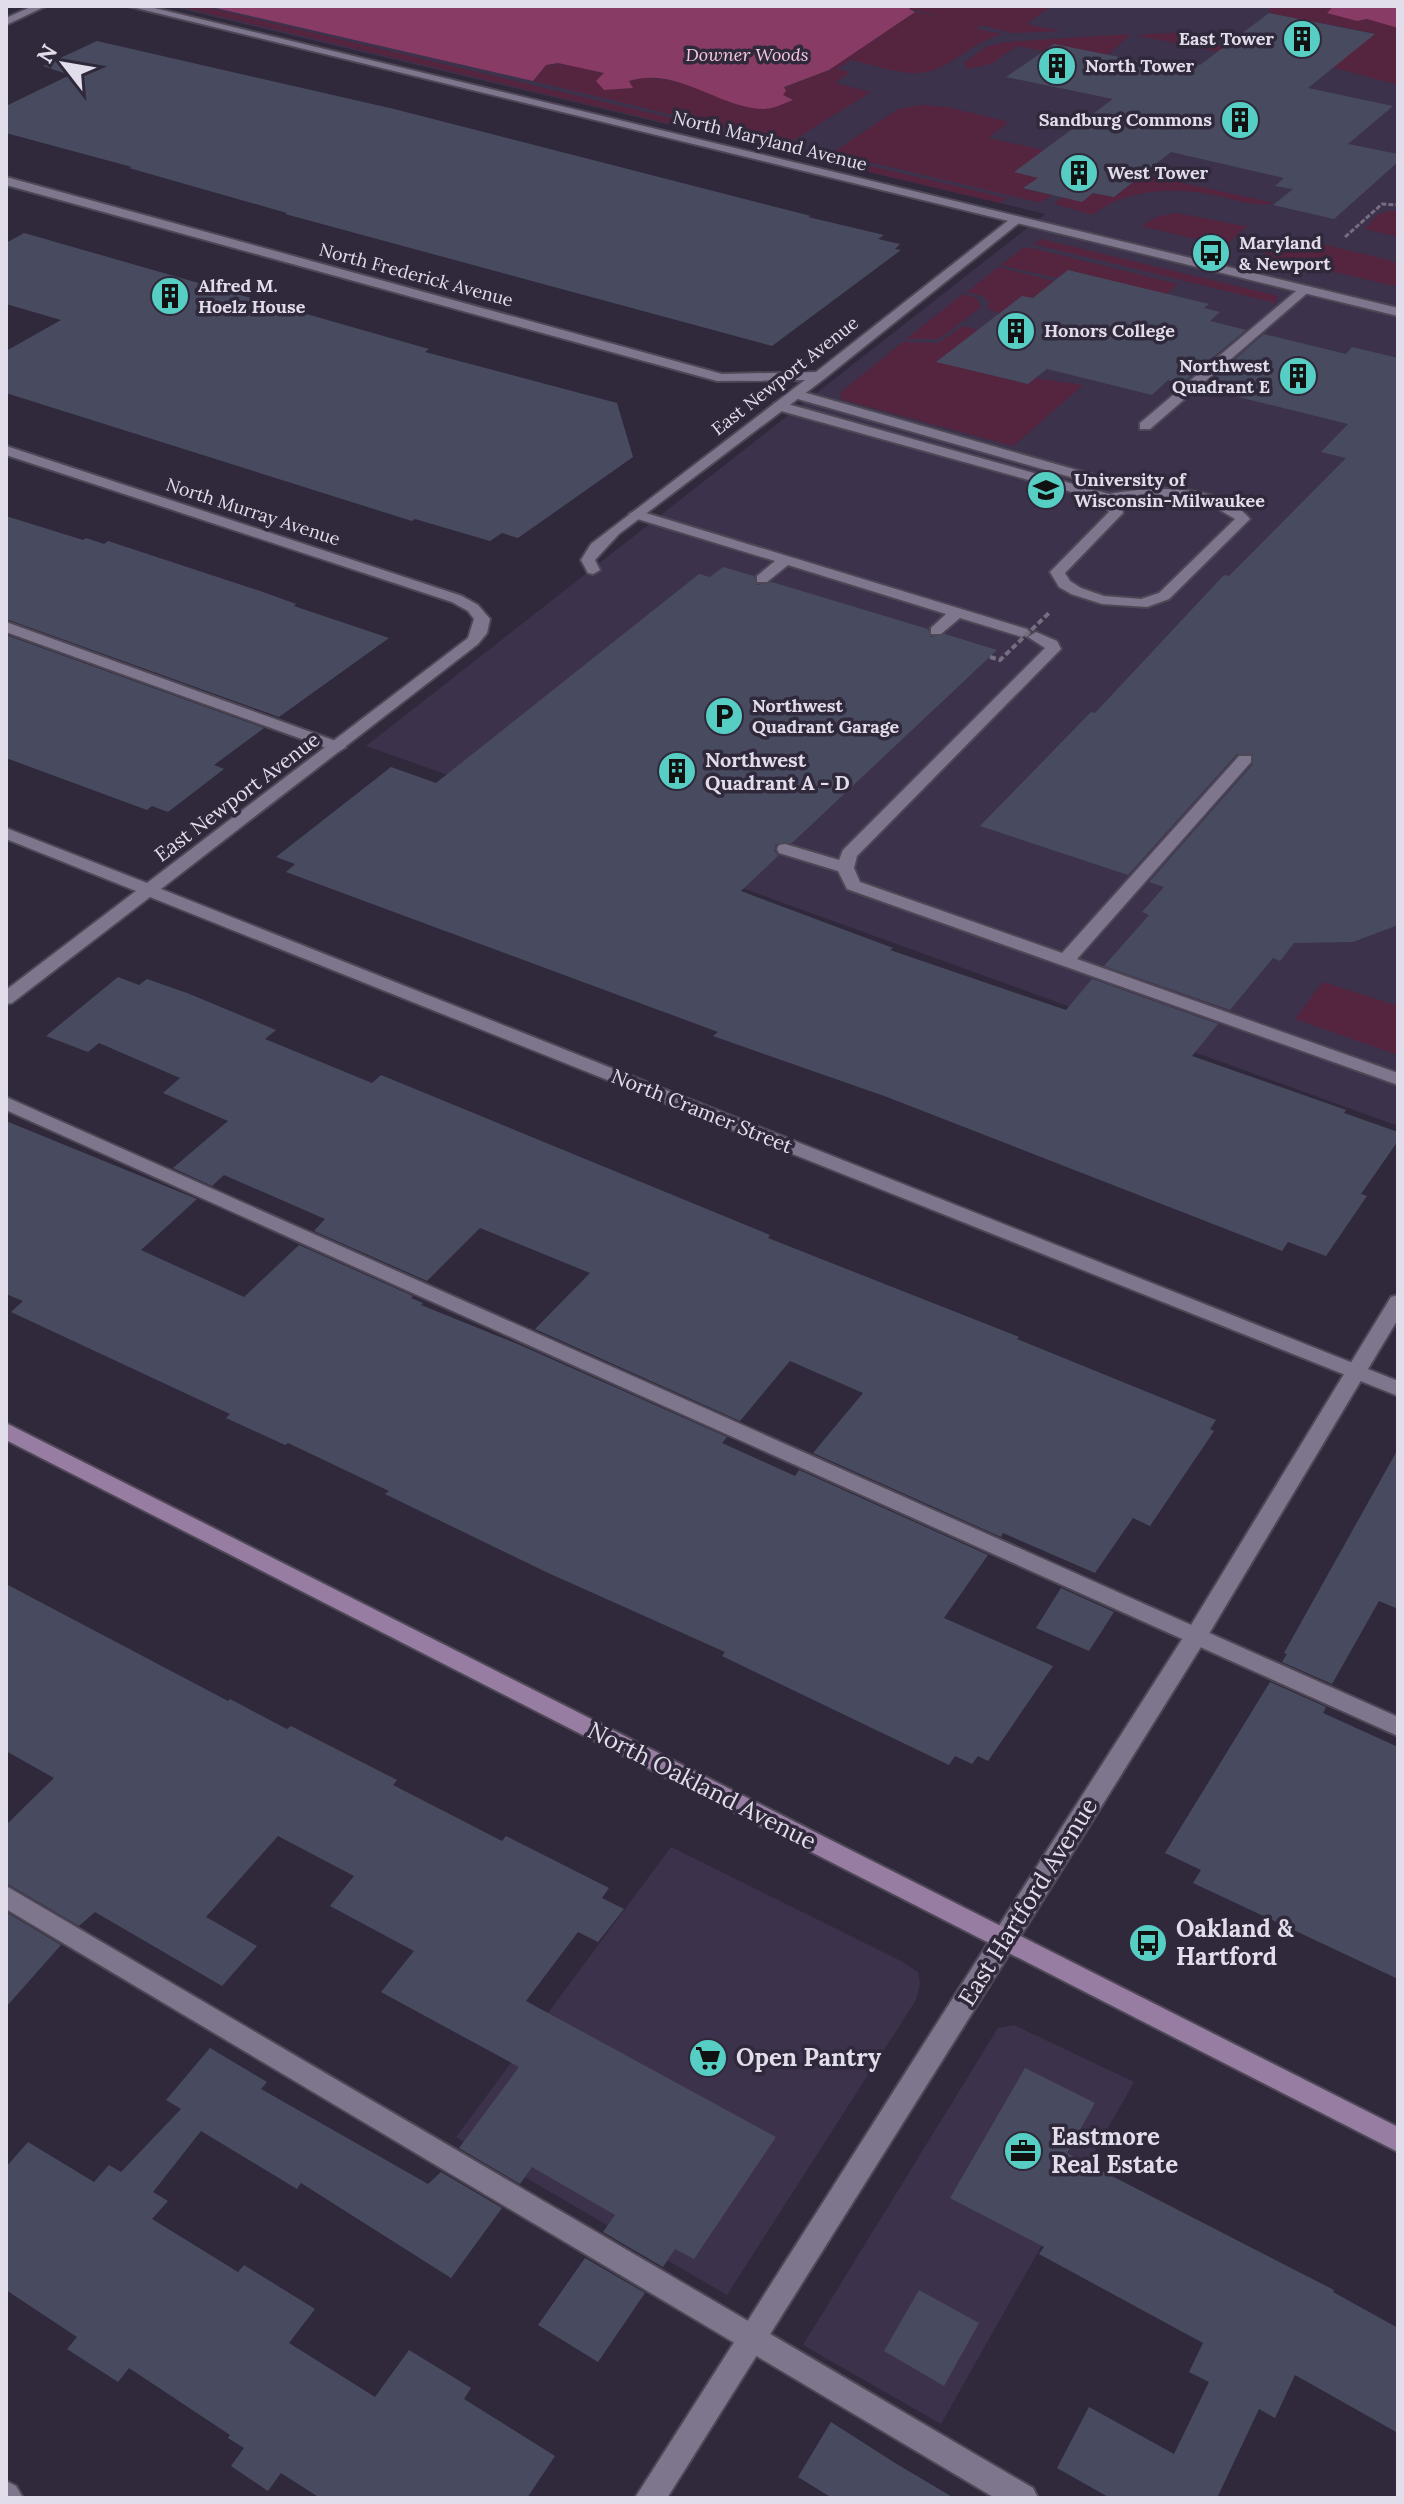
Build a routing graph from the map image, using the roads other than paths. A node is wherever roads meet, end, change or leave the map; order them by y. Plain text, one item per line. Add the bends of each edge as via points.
1 (41, 6) edge
2 (133, 6) edge
3 (6, 22) edge
4 (6, 181) edge
5 (1018, 219) junction
6 (1306, 289) junction
7 (1398, 312) edge
8 (819, 376) junction
9 (796, 394) junction
10 (779, 406) junction
11 (1145, 426) dead end
12 (6, 450) edge
13 (1146, 493) junction
14 (1109, 498) junction
15 (636, 514) junction
16 (785, 560) junction
17 (593, 570) dead end
18 (762, 579) dead end
19 (957, 612) junction
20 (482, 619) joint
21 (6, 627) edge
22 (936, 631) dead end
23 (338, 747) junction
24 (1245, 759) dead end
25 (6, 833) edge
26 (785, 849) dead end
27 (845, 868) junction
28 (150, 890) junction
29 (1065, 961) junction
30 (6, 999) edge
31 (1398, 1079) edge
32 (6, 1103) edge
33 (1398, 1302) edge
34 (1356, 1371) junction
35 (1398, 1389) edge
36 (6, 1431) edge
37 (1196, 1636) junction
38 (1398, 1727) edge
39 (6, 1896) edge
40 (1004, 1940) junction
41 (1398, 2140) edge
42 (753, 2338) junction
43 (650, 2498) edge
44 (1023, 2498) edge

1 - 3 street
2 - 5 street, North Maryland Avenue
4 - 8 street, North Frederick Avenue via 722,378
5 - 6 street, North Maryland Avenue
5 - 8 street, East Newport Avenue
6 - 7 street, North Maryland Avenue
6 - 11 street
8 - 9 street, East Newport Avenue
9 - 10 street, East Newport Avenue
9 - 13 street
10 - 14 street
10 - 15 street, East Newport Avenue
12 - 20 street, North Murray Avenue via 457,599
13 - 14 street
13 - 14 street via 1211,502 1231,508 1243,519 1164,596 1142,604 1102,600 1057,577 1061,565 1116,513
15 - 16 street
15 - 17 street, East Newport Avenue via 596,547 588,560
16 - 18 street
16 - 19 street
19 - 22 street
19 - 27 street via 1029,634 1053,649 849,854
20 - 23 street, East Newport Avenue via 473,641
21 - 23 street
23 - 28 street, East Newport Avenue
24 - 29 street
25 - 28 street, North Cramer Street
26 - 27 street
27 - 29 street via 853,885
28 - 30 street, East Newport Avenue
28 - 34 street, North Cramer Street
29 - 31 street
32 - 37 street
33 - 34 street, East Hartford Avenue
34 - 35 street, North Cramer Street
34 - 37 street, East Hartford Avenue
36 - 40 main road, North Oakland Avenue
37 - 38 street
37 - 40 street, East Hartford Avenue
39 - 42 street
40 - 41 main road, North Oakland Avenue
40 - 42 street, East Hartford Avenue
42 - 43 street, East Hartford Avenue
42 - 44 street

